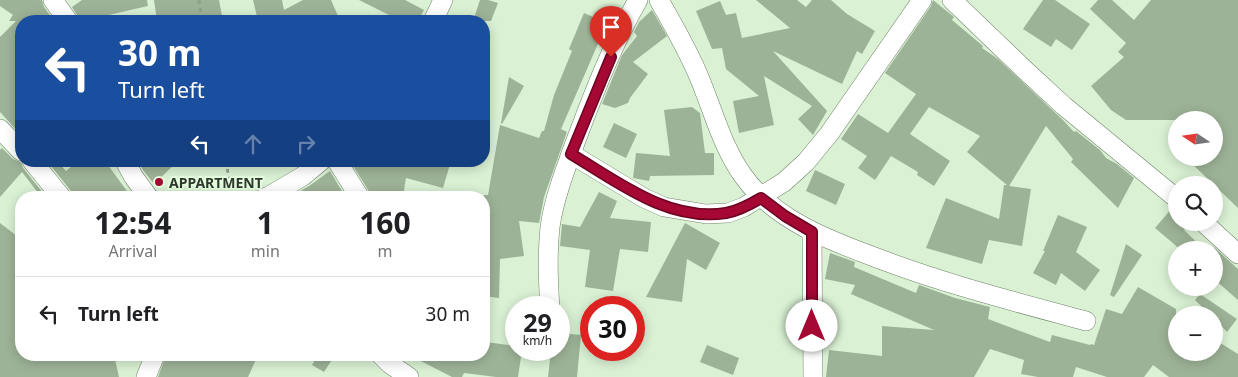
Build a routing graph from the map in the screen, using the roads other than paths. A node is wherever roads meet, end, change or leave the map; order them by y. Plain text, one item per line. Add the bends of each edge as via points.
1 (53, 0) edge
2 (443, 0) edge
3 (638, 0) edge
4 (659, 0) edge
5 (922, 0) edge
6 (952, 0) edge
7 (64, 15) edge
8 (436, 15) edge
9 (0, 130) edge
10 (15, 145) edge
11 (571, 154) junction
12 (37, 167) edge
13 (128, 167) edge
14 (314, 167) edge
15 (340, 167) edge
16 (56, 191) edge
17 (144, 191) edge
18 (278, 191) edge
19 (355, 191) edge
20 (1168, 191) edge
21 (761, 198) junction
22 (1213, 231) edge
23 (812, 232) junction
24 (1238, 254) edge
25 (549, 296) edge
26 (1086, 321) dead end
27 (153, 361) edge
28 (387, 361) edge
29 (146, 377) edge
30 (409, 377) edge
31 (813, 377) edge

1 - 7 street
2 - 8 street
3 - 11 street
4 - 21 street via 699,75 729,151
5 - 21 street via 806,162
6 - 20 street via 1045,88
9 - 10 street
11 - 21 street via 664,207 706,214 728,213
11 - 25 street via 550,226
12 - 16 street
13 - 17 street
14 - 18 street
15 - 19 street
21 - 23 street
22 - 24 street
23 - 26 street via 963,288
23 - 31 street
27 - 29 street
28 - 30 street

